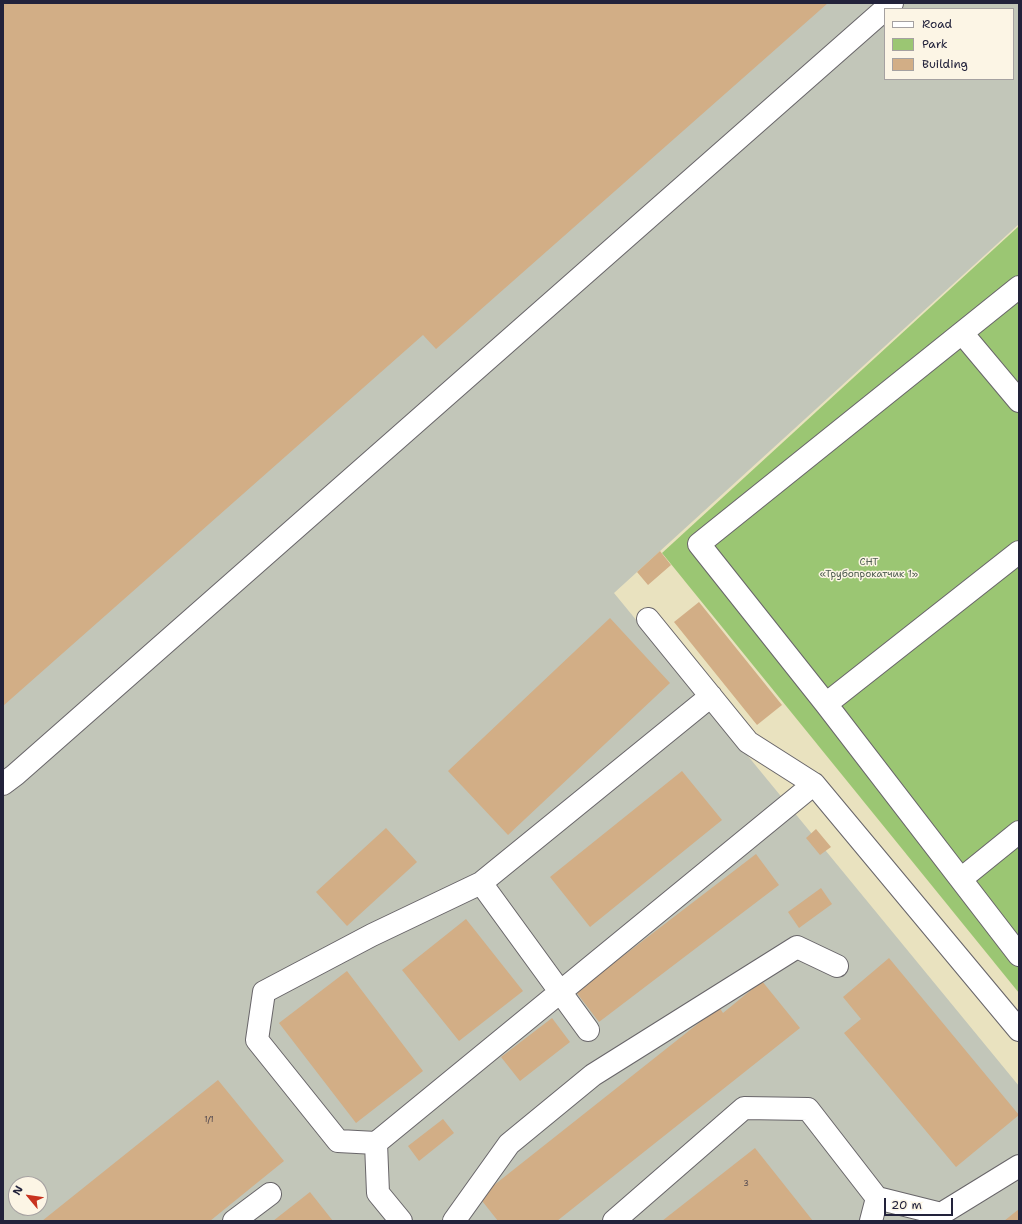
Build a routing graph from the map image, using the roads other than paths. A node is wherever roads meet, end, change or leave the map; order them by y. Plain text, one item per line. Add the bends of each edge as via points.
1 (884, 10) edge
2 (1019, 287) edge
3 (962, 333) junction
4 (1019, 401) edge
5 (1019, 552) edge
6 (648, 618) dead end
7 (711, 696) junction
8 (826, 704) junction
9 (3, 784) edge
10 (814, 784) junction
11 (1019, 832) edge
12 (960, 879) junction
13 (481, 883) junction
14 (1019, 955) edge
15 (837, 966) dead end
16 (560, 993) junction
17 (588, 1030) dead end
18 (1019, 1030) edge
19 (376, 1143) junction
20 (1019, 1166) edge
21 (270, 1194) dead end
22 (877, 1198) junction
23 (234, 1221) edge
24 (401, 1221) edge
25 (454, 1221) edge
26 (614, 1221) edge
27 (871, 1221) edge

1 - 9 lane
2 - 3 lane
3 - 4 lane
3 - 8 lane via 698,544
5 - 8 lane
6 - 7 lane
7 - 10 lane via 748,742
7 - 13 lane
8 - 12 lane
10 - 16 lane
10 - 18 lane
11 - 12 lane
12 - 14 lane
13 - 16 lane
13 - 19 lane via 264,992 257,1040 338,1141
15 - 25 lane via 797,947 593,1075 509,1144
16 - 17 lane
16 - 19 lane
19 - 24 lane via 378,1193
20 - 22 lane via 941,1214
21 - 23 lane
22 - 26 lane via 808,1109 744,1108
22 - 27 lane

